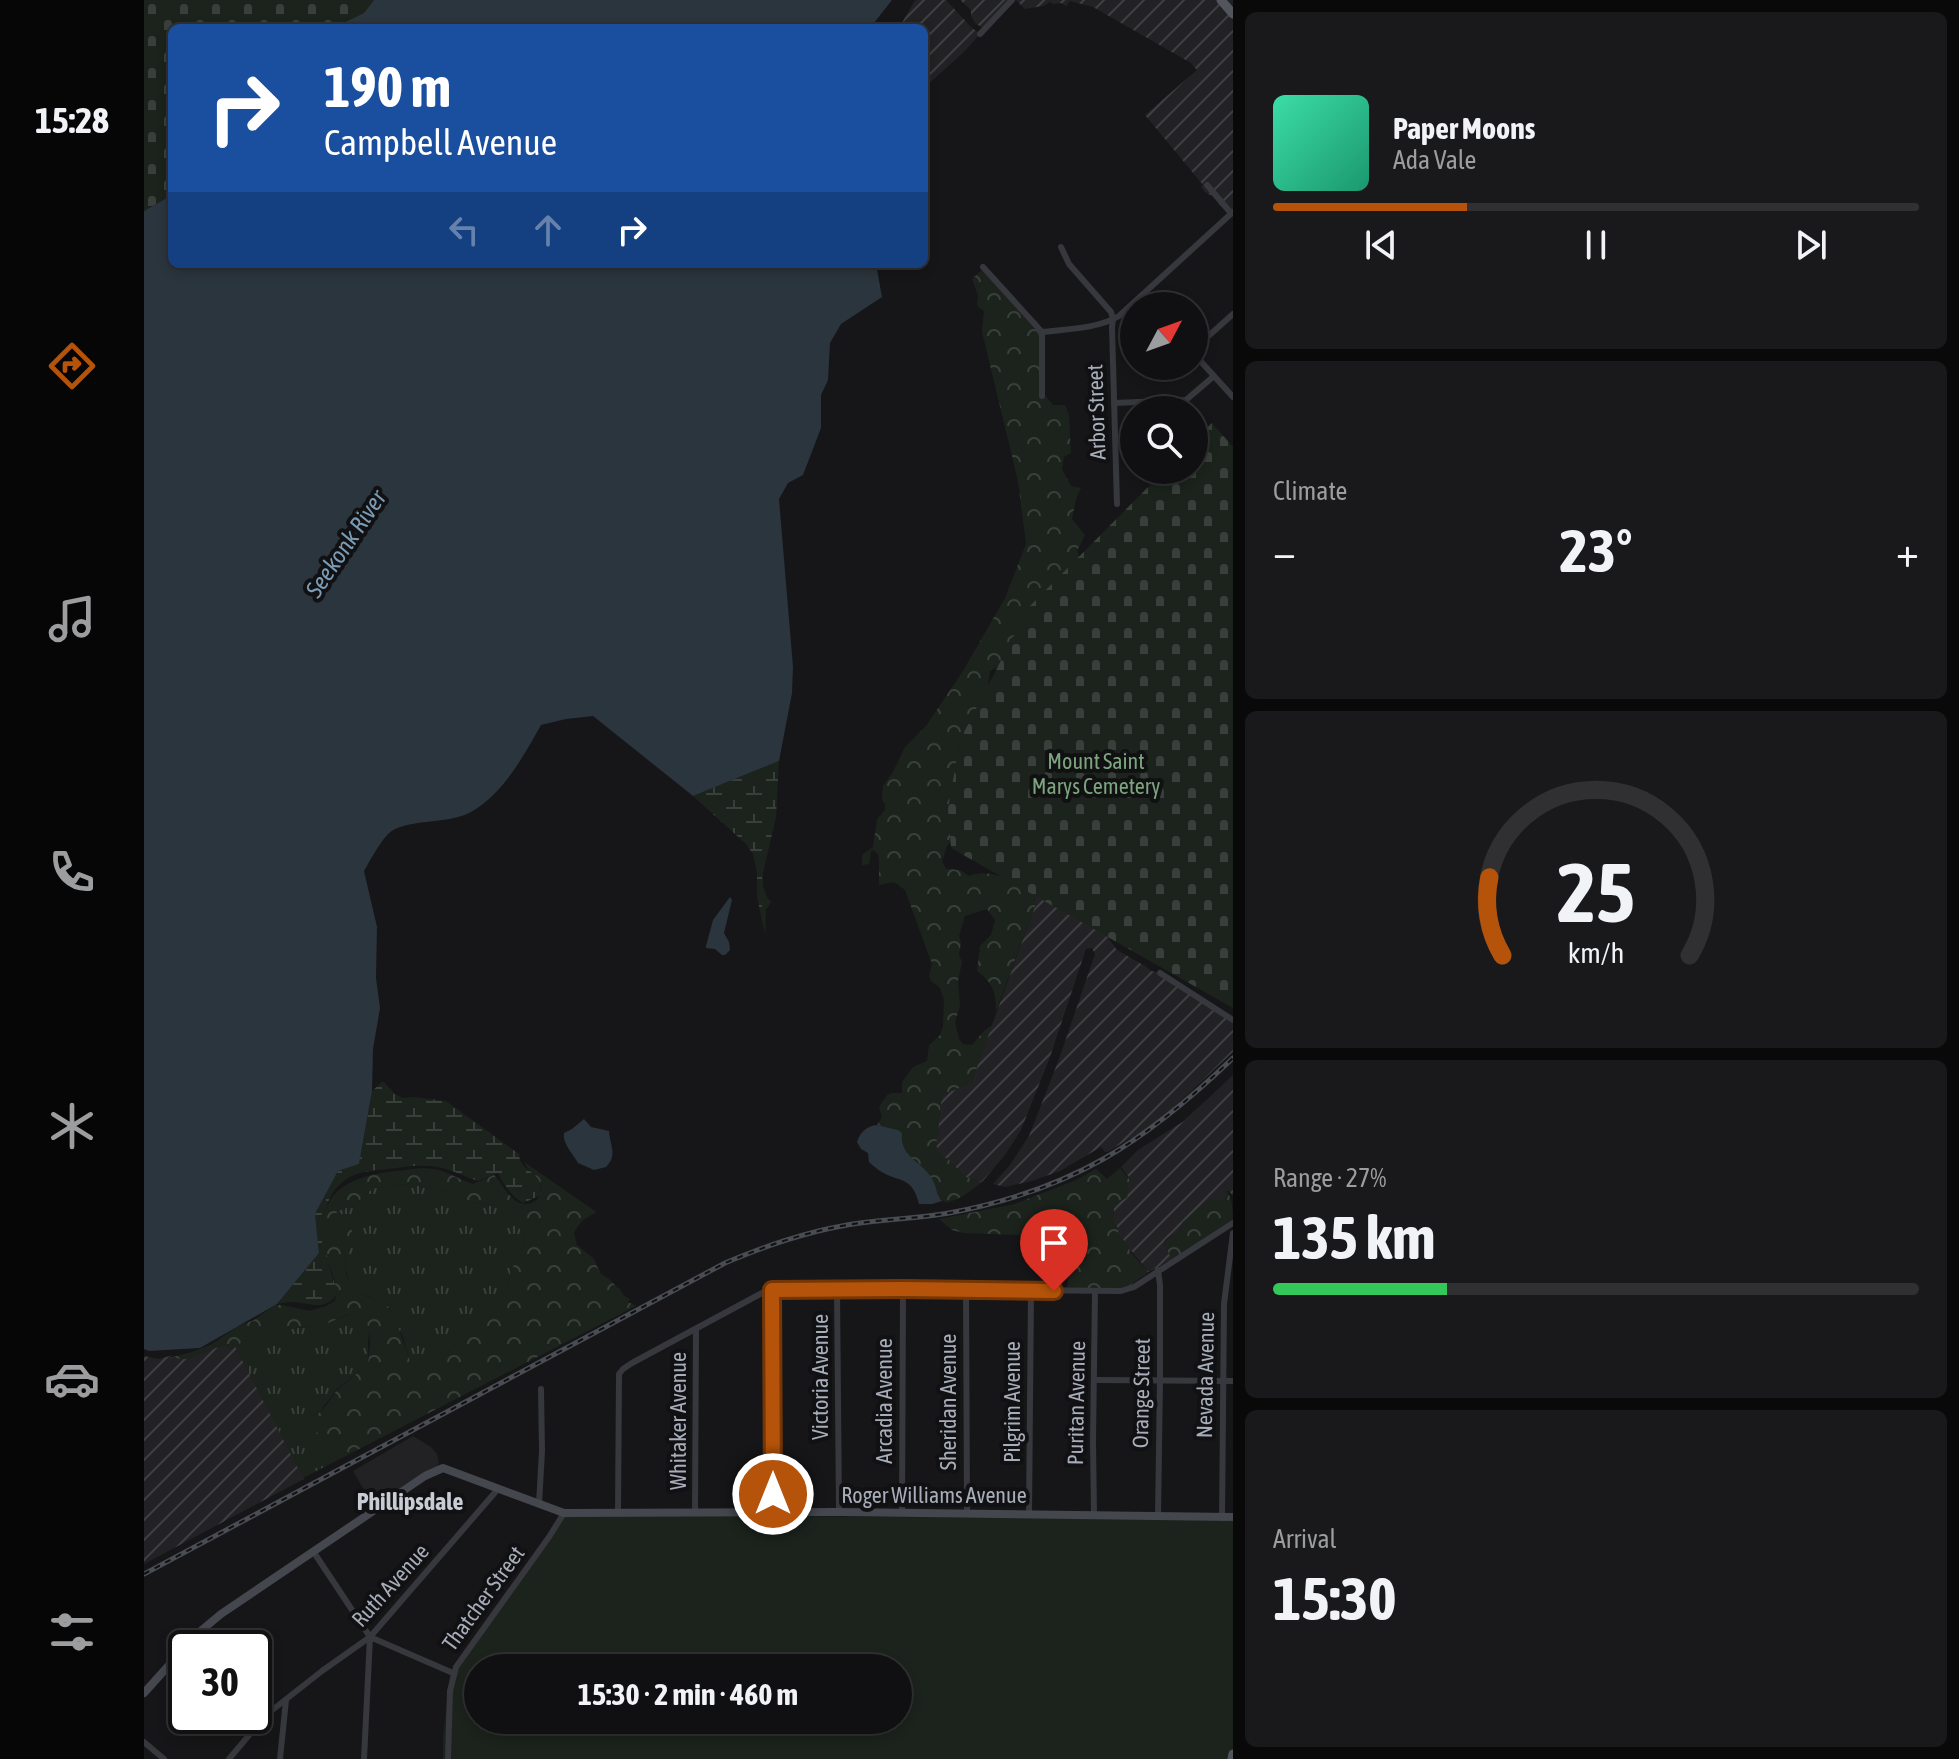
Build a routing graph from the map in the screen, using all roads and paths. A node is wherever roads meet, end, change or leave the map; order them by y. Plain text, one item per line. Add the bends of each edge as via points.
1 (1012, 0) edge
2 (1221, 0) edge
3 (1233, 14) edge
4 (980, 34) dead end
5 (1207, 185) dead end
6 (1232, 212) edge
7 (1061, 247) dead end
8 (983, 267) dead end
9 (1145, 292) edge
10 (1120, 313) edge
11 (1233, 314) edge
12 (1113, 319) junction
13 (1042, 332) junction
14 (1208, 338) edge
15 (1208, 369) edge
16 (1214, 376) junction
17 (1042, 396) dead end
18 (1233, 397) edge
19 (1114, 403) junction
20 (1117, 504) dead end
21 (1160, 973) dead end
22 (1233, 1020) edge
23 (1233, 1223) edge
24 (1233, 1233) edge
25 (1158, 1270) junction
26 (837, 1289) junction
27 (903, 1289) junction
28 (772, 1290) junction
29 (966, 1290) junction
30 (1031, 1290) junction
31 (1095, 1291) junction
32 (696, 1330) junction
33 (1095, 1380) junction
34 (1160, 1380) junction
35 (1223, 1381) junction
36 (1233, 1381) edge
37 (541, 1389) dead end
38 (498, 1489) junction
39 (539, 1504) junction
40 (618, 1512) junction
41 (695, 1512) junction
42 (839, 1512) junction
43 (564, 1513) junction
44 (773, 1513) junction
45 (902, 1513) junction
46 (967, 1514) junction
47 (1029, 1514) junction
48 (1094, 1515) junction
49 (1158, 1516) junction
50 (1233, 1517) edge
51 (1222, 1518) junction
52 (313, 1551) junction
53 (370, 1637) junction
54 (453, 1673) junction
55 (144, 1693) edge
56 (286, 1700) junction
57 (144, 1742) edge
58 (164, 1759) edge
59 (229, 1759) edge
60 (280, 1759) edge
61 (364, 1759) edge
62 (448, 1759) edge

1 - 4 street
2 - 3 main road
5 - 6 street
6 - 9 street
7 - 12 street
8 - 13 street
10 - 12 street
11 - 14 street
12 - 13 street
12 - 19 street, Arbor Street
13 - 17 street
15 - 16 street
16 - 18 street
16 - 19 street via 1186,400
19 - 20 street, Arbor Street
21 - 22 street
23 - 25 street
24 - 35 street, Nevada Avenue via 1224,1304
25 - 31 street via 1127,1290
25 - 34 street, Orange Street
26 - 27 street
26 - 28 street
26 - 42 street, Victoria Avenue
27 - 29 street
27 - 45 street, Arcadia Avenue
28 - 32 street
28 - 44 street
29 - 30 street
29 - 46 street, Sheridan Avenue
30 - 31 street
30 - 47 street, Pilgrim Avenue
31 - 33 street, Puritan Avenue
32 - 40 street via 619,1374
32 - 41 street, Whitaker Avenue
33 - 34 street
33 - 48 street, Puritan Avenue
34 - 35 street
34 - 49 street, Orange Street
35 - 36 street
35 - 51 street, Nevada Avenue
37 - 39 street
38 - 39 main road, Roger Williams Avenue
38 - 52 main road, Roger Williams Avenue via 438,1469
38 - 53 street, Ruth Avenue
39 - 43 main road, Roger Williams Avenue
40 - 41 main road, Roger Williams Avenue
40 - 43 main road, Roger Williams Avenue
41 - 44 main road, Roger Williams Avenue
42 - 44 main road, Roger Williams Avenue
42 - 45 main road, Roger Williams Avenue
43 - 54 street, Thatcher Street
45 - 46 main road, Roger Williams Avenue
46 - 47 main road, Roger Williams Avenue
47 - 48 main road, Roger Williams Avenue
48 - 49 main road, Roger Williams Avenue
49 - 51 main road, Roger Williams Avenue
50 - 51 main road, Roger Williams Avenue
52 - 53 street
52 - 55 main road, Roger Williams Avenue via 209,1623
53 - 54 street
53 - 56 street, Ruth Avenue
53 - 61 street
54 - 62 street, Thatcher Street
56 - 59 street, Ruth Avenue via 262,1719
56 - 60 street
57 - 58 street

